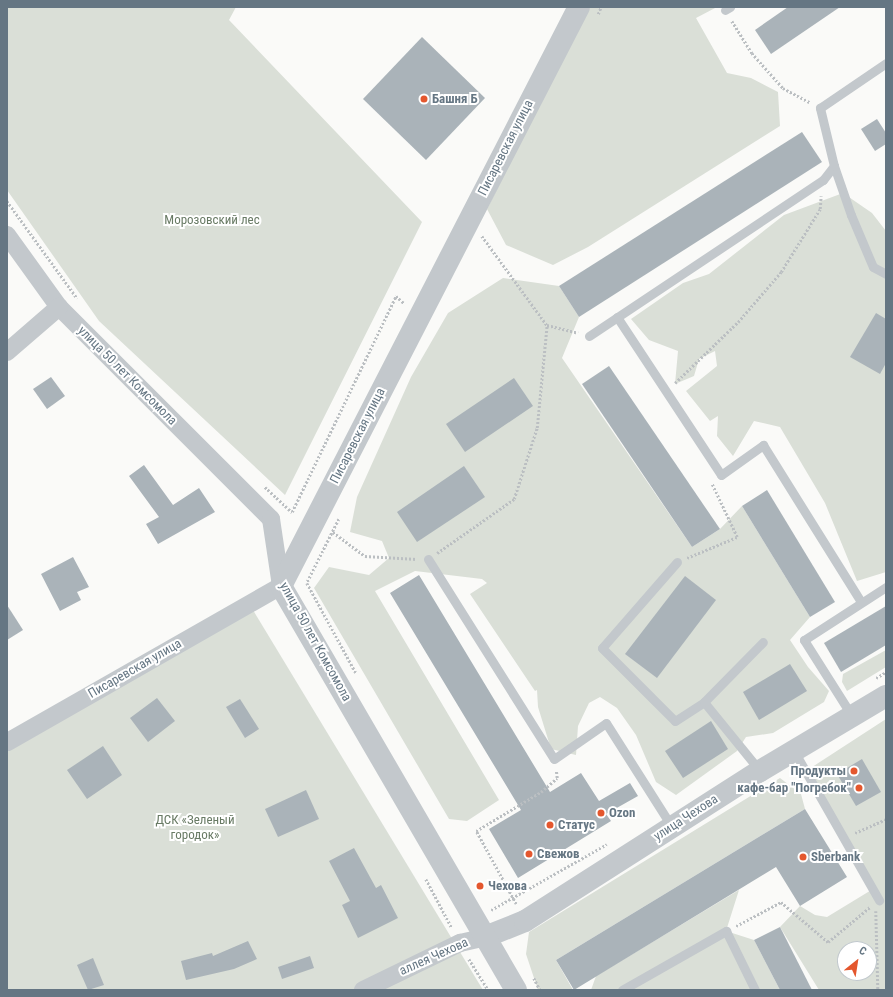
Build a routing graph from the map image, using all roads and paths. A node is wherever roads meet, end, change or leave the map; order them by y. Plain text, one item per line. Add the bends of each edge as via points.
1 (601, 7) edge
2 (728, 8) edge
3 (587, 12) edge
4 (886, 62) edge
5 (820, 108) junction
6 (834, 166) junction
7 (823, 180) junction
8 (7, 201) edge
9 (486, 229) dead end
10 (7, 235) edge
11 (482, 236) junction
12 (479, 243) dead end
13 (886, 274) edge
14 (396, 296) dead end
15 (81, 305) dead end
16 (59, 308) junction
17 (617, 317) junction
18 (547, 325) junction
19 (589, 336) joint
20 (7, 352) edge
21 (666, 392) junction
22 (721, 475) junction
23 (264, 485) dead end
24 (340, 518) dead end
25 (333, 532) junction
26 (428, 559) junction
27 (677, 562) joint
28 (280, 586) junction
29 (886, 587) edge
30 (861, 602) junction
31 (763, 642) dead end
32 (886, 672) edge
33 (360, 680) dead end
34 (880, 688) edge
35 (704, 702) junction
36 (852, 716) junction
37 (7, 742) edge
38 (794, 751) junction
39 (554, 759) junction
40 (760, 771) junction
41 (886, 820) edge
42 (672, 827) junction
43 (844, 838) junction
44 (609, 843) dead end
45 (426, 879) dead end
46 (512, 898) junction
47 (879, 900) dead end
48 (486, 912) dead end
49 (525, 921) junction
50 (726, 931) junction
51 (485, 937) junction
52 (460, 943) junction
53 (363, 990) edge
54 (488, 990) edge
55 (516, 990) edge
56 (622, 990) edge
57 (755, 990) edge
58 (878, 990) edge

1 - 3 path
2 - 5 path via 752,53 783,88
3 - 28 street, Писаревская улица
4 - 5 lane
5 - 6 lane
6 - 7 lane
6 - 13 lane via 851,216 874,267
7 - 17 lane
7 - 21 path via 820,209 780,272 738,322
8 - 15 path
9 - 11 path
10 - 16 street, улица 50 лет Комсомола
11 - 12 path
11 - 18 path
14 - 23 path via 292,512
16 - 20 street
16 - 28 street, улица 50 лет Комсомола via 271,519
17 - 19 lane
17 - 21 lane
18 - 19 path
18 - 26 path via 537,428 514,499
21 - 22 lane
22 - 27 path via 712,483 737,537
22 - 30 lane via 763,445
24 - 25 path
25 - 26 path via 365,556
25 - 33 path via 307,583
26 - 39 lane
27 - 35 lane via 602,648 675,721
28 - 37 street, Писаревская улица
28 - 51 street, улица 50 лет Комсомола
29 - 30 lane
30 - 36 lane via 804,640
31 - 35 lane
32 - 34 path
34 - 36 street, улица Чехова
35 - 40 lane
36 - 38 street, улица Чехова
38 - 40 street, улица Чехова
38 - 43 lane
39 - 42 lane via 606,723
39 - 46 path via 557,778 541,792 476,831
40 - 42 street, улица Чехова
41 - 43 path
42 - 49 street, улица Чехова
43 - 47 lane
44 - 46 path
45 - 52 path
46 - 48 path
46 - 49 path
49 - 51 street, улица Чехова
50 - 56 lane
50 - 57 lane
50 - 58 path via 781,902 828,942 875,903
51 - 52 street, аллея Чехова
51 - 55 street, улица 50 лет Комсомола
52 - 53 street, аллея Чехова
52 - 54 path

